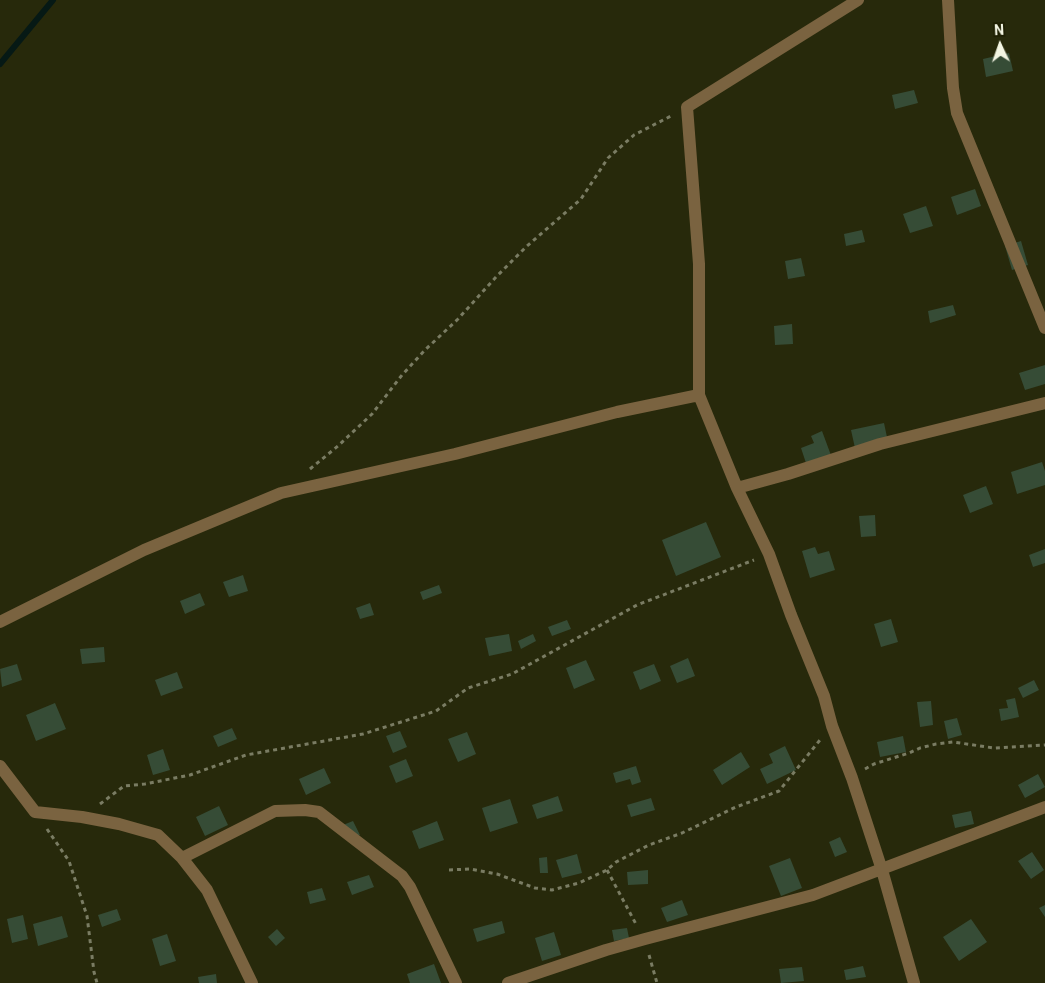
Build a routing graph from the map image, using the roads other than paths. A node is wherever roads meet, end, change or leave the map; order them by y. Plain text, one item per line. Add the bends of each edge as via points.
1 (858, 0) edge
2 (948, 0) edge
3 (1045, 328) edge
4 (699, 395) junction
5 (1045, 403) edge
6 (737, 488) junction
7 (0, 622) edge
8 (0, 766) edge
9 (1045, 807) edge
10 (182, 858) junction
11 (882, 870) junction
12 (252, 983) edge
13 (456, 983) edge
14 (508, 983) edge
15 (914, 983) edge

1 - 4 street via 687,108 698,264
2 - 3 street via 957,113
4 - 6 street
4 - 7 street via 281,493 144,550
5 - 6 street via 880,444
6 - 11 street via 769,554 824,696
8 - 10 street via 36,812 82,817 158,835
9 - 11 street
10 - 12 street via 206,890
10 - 13 street via 275,811 318,812 402,876
11 - 14 street via 813,895 645,938
11 - 15 street

